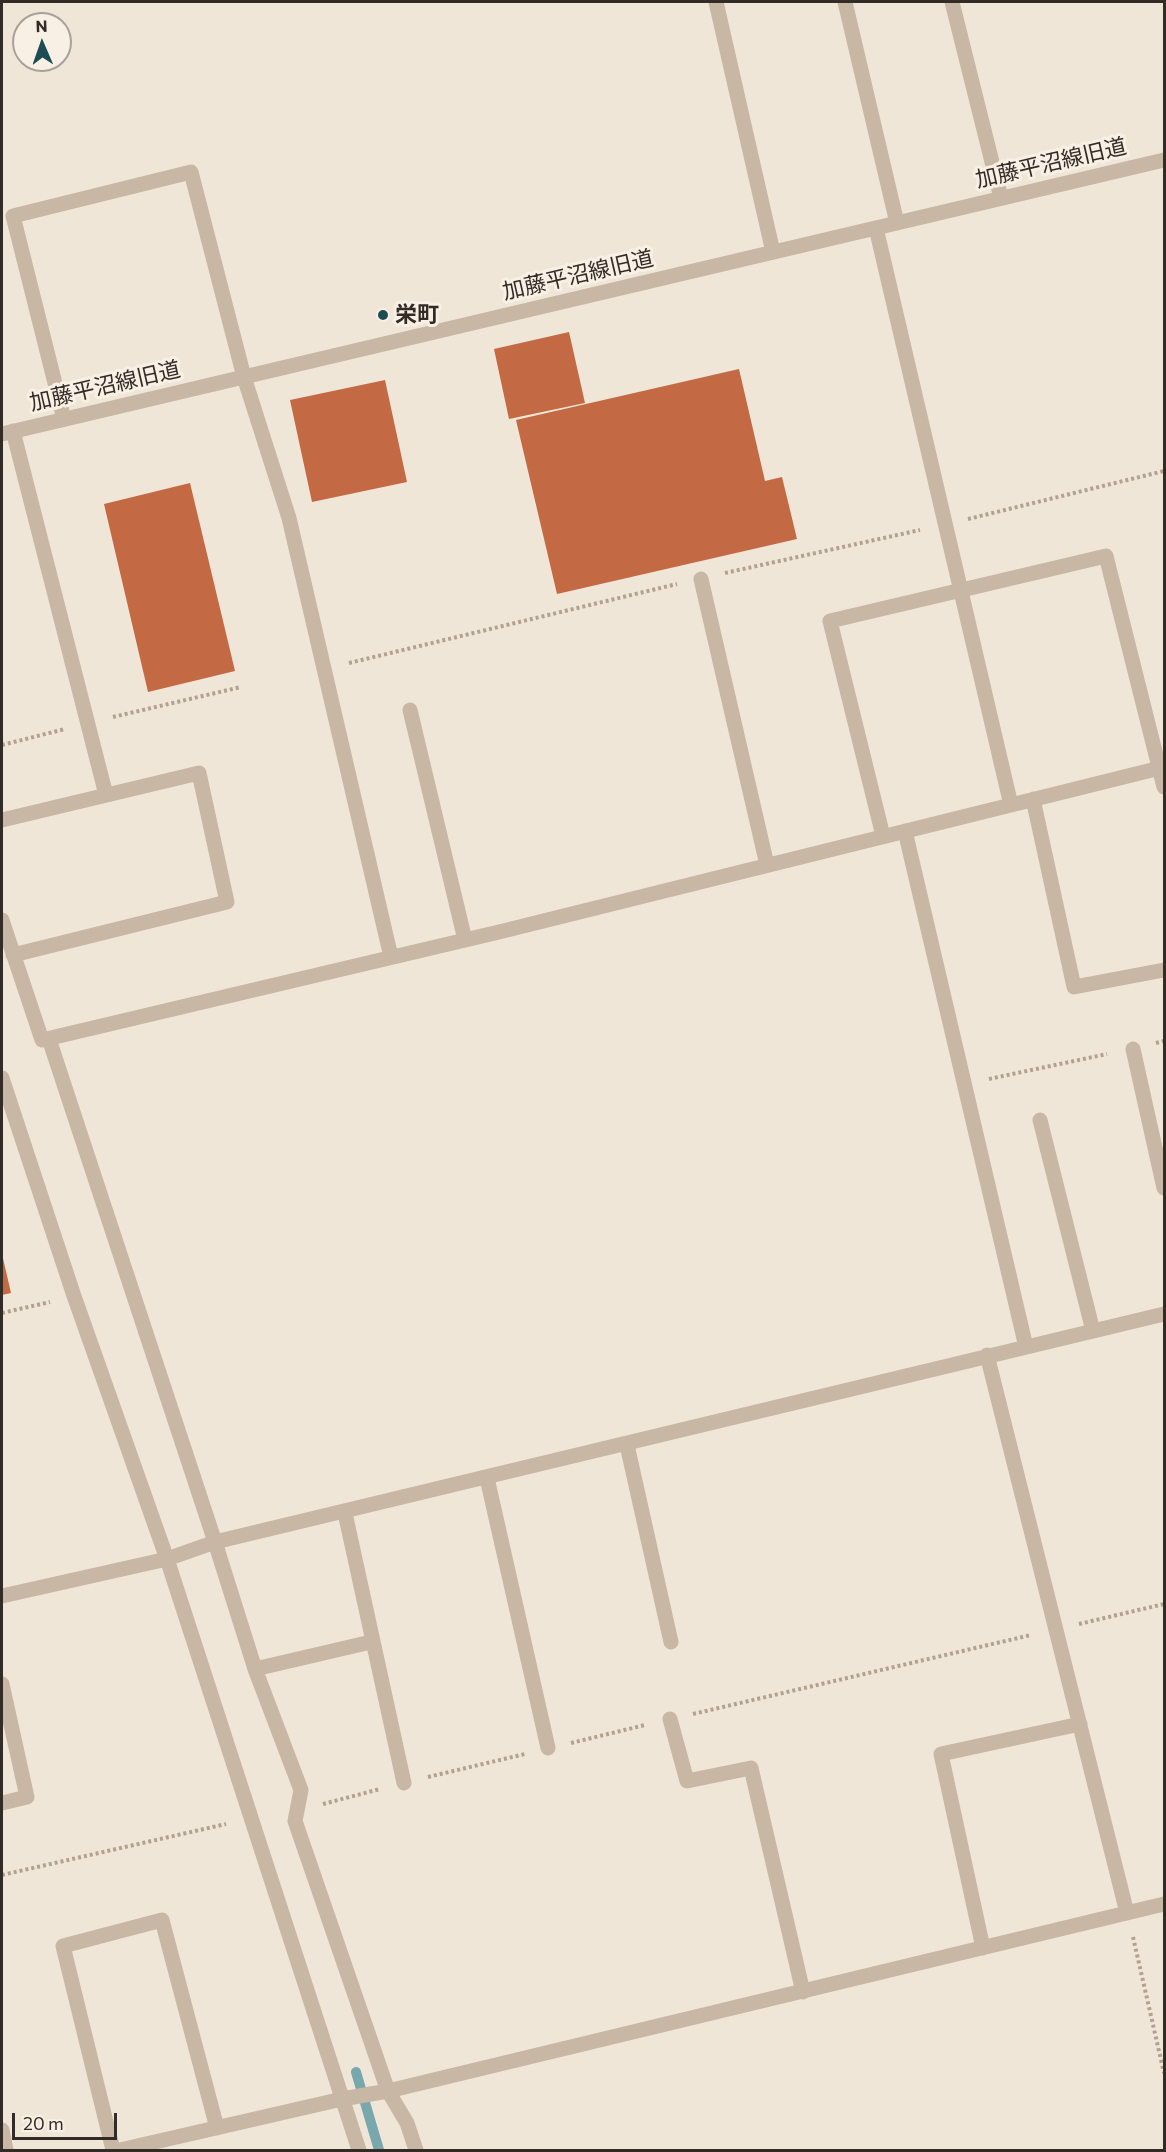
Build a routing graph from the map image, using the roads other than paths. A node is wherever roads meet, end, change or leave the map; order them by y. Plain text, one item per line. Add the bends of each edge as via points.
1 (716, 2) edge
2 (845, 2) edge
3 (952, 2) edge
4 (1164, 160) edge
5 (1001, 198) junction
6 (897, 223) junction
7 (876, 228) junction
8 (773, 252) junction
9 (244, 376) junction
10 (64, 419) junction
11 (7, 432) edge
12 (701, 579) road end
13 (962, 588) junction
14 (410, 710) dead end
15 (1162, 768) edge
16 (1164, 788) edge
17 (106, 795) junction
18 (1033, 799) junction
19 (1011, 805) junction
20 (2, 820) edge
21 (904, 831) junction
22 (883, 836) junction
23 (766, 864) junction
24 (2, 920) edge
25 (465, 940) junction
26 (13, 955) junction
27 (391, 957) junction
28 (1164, 970) edge
29 (49, 1039) junction
30 (1133, 1049) road end
31 (2, 1078) edge
32 (1040, 1120) dead end
33 (1164, 1188) edge
34 (1164, 1314) edge
35 (1093, 1331) junction
36 (1026, 1347) junction
37 (987, 1355) junction
38 (627, 1445) junction
39 (487, 1478) junction
40 (345, 1513) junction
41 (214, 1542) junction
42 (173, 1557) junction
43 (2, 1596) edge
44 (371, 1642) junction
45 (670, 1642) dead end
46 (255, 1669) junction
47 (2, 1684) edge
48 (670, 1719) road end
49 (1080, 1725) junction
50 (548, 1748) road end
51 (404, 1783) road end
52 (2, 1803) edge
53 (1164, 1904) edge
54 (1127, 1913) junction
55 (983, 1948) junction
56 (802, 1992) junction
57 (382, 2092) junction
58 (342, 2099) junction
59 (217, 2128) junction
60 (2, 2130) edge
61 (6, 2151) edge
62 (113, 2151) edge
63 (120, 2151) edge
64 (359, 2151) edge
65 (416, 2151) edge

1 - 8 street
2 - 6 street
3 - 5 street
4 - 5 street, 加藤平沼線旧道
5 - 6 street, 加藤平沼線旧道
6 - 7 street, 加藤平沼線旧道
7 - 8 street, 加藤平沼線旧道
7 - 13 street
8 - 9 street, 加藤平沼線旧道
9 - 10 street, 加藤平沼線旧道
9 - 10 street via 191,172 13,216
9 - 27 street via 289,518
10 - 11 street, 加藤平沼線旧道
11 - 17 street
12 - 23 street
13 - 15 street via 1106,556
13 - 19 street
13 - 22 street via 830,621
14 - 25 street
15 - 16 street
15 - 18 street
17 - 20 street
17 - 26 street via 200,773 227,902
18 - 19 street
18 - 28 street via 1074,987
19 - 21 street
21 - 22 street
21 - 36 street
22 - 23 street
23 - 25 street
24 - 26 street
25 - 27 street
26 - 29 street via 42,1040
27 - 29 street
29 - 41 street
30 - 33 street
31 - 42 street via 74,1296
32 - 35 street
34 - 35 street
35 - 36 street
36 - 37 street
37 - 38 street
37 - 49 street
38 - 39 street
38 - 45 street
39 - 40 street
39 - 50 street
40 - 41 street
40 - 44 street
41 - 42 street
41 - 46 street
42 - 43 street
42 - 58 street via 251,1818
44 - 46 street
44 - 51 street
46 - 57 street via 301,1790 296,1821
47 - 52 street via 27,1797
48 - 56 street via 687,1781 751,1768
49 - 54 street
49 - 55 street via 942,1754
53 - 54 street
54 - 55 street
55 - 56 street
56 - 57 street
57 - 58 street
57 - 65 street via 408,2123
58 - 59 street
58 - 64 street
59 - 62 street via 162,1920 63,1946
59 - 63 street
60 - 61 street

